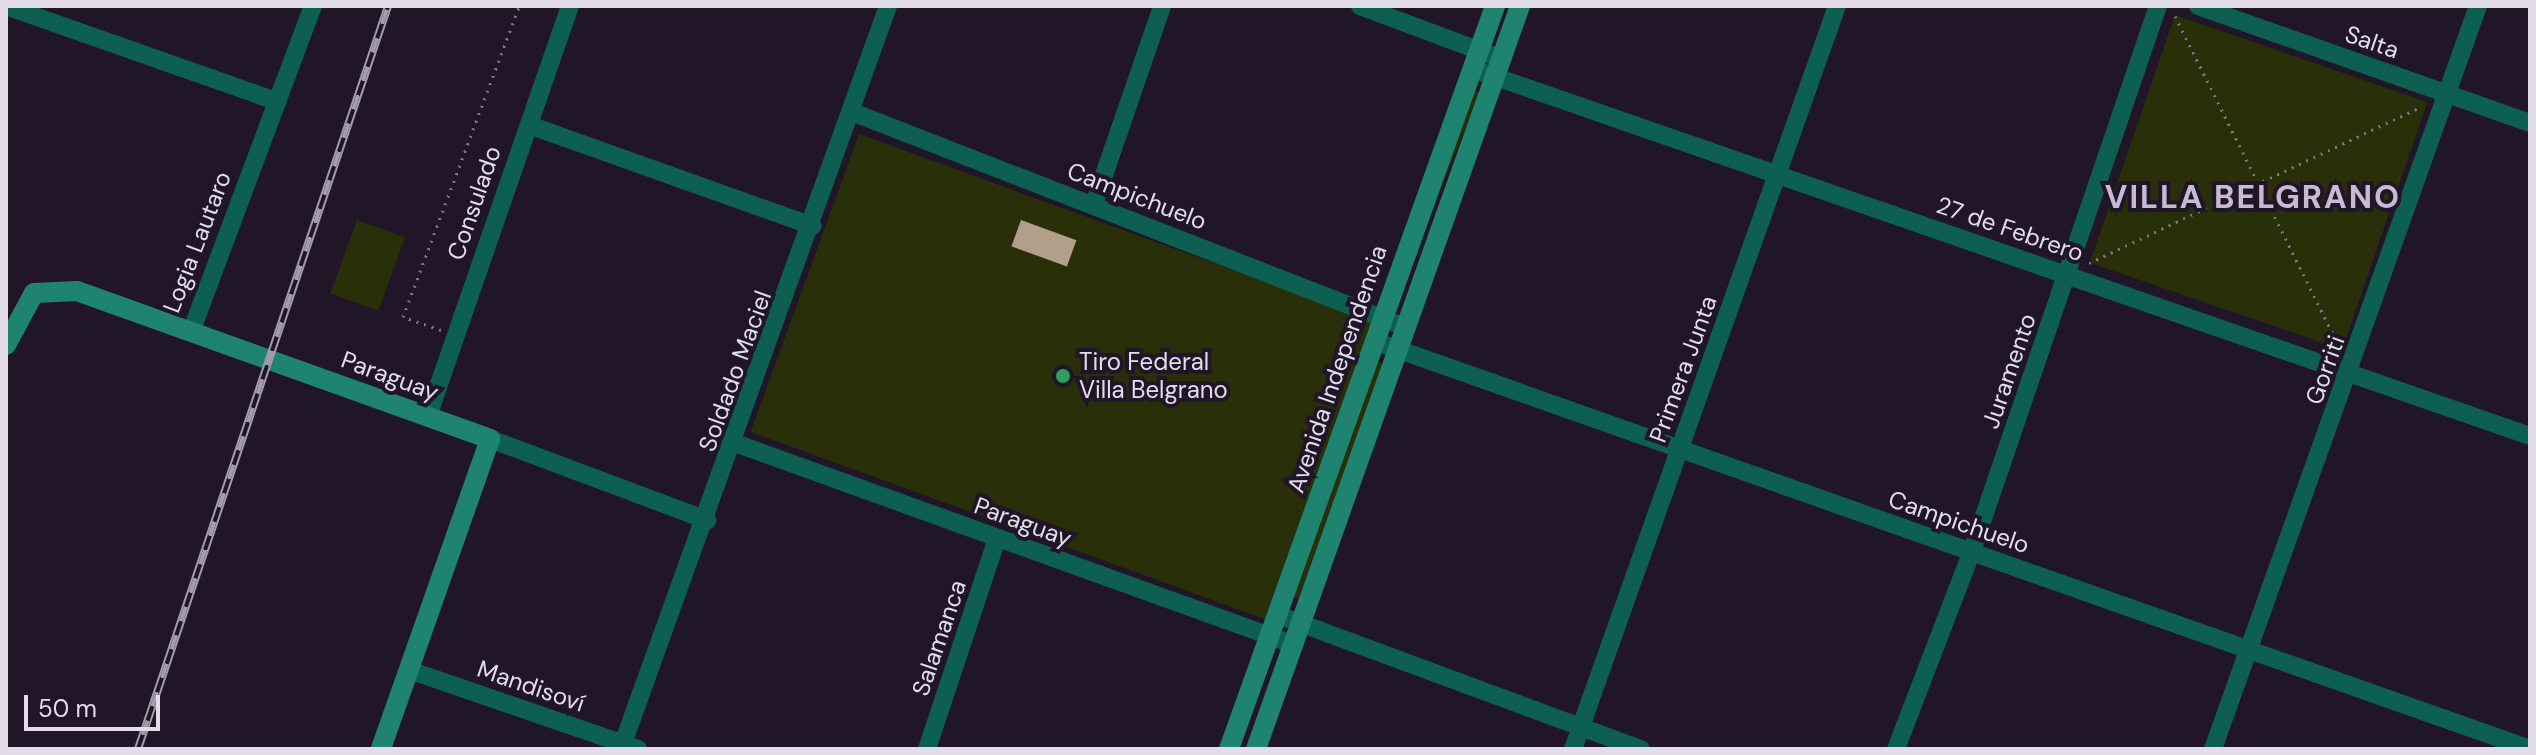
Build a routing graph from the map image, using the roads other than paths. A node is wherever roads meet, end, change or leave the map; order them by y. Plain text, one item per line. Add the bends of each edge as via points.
1 (6, 6) edge
2 (313, 6) edge
3 (570, 6) edge
4 (888, 6) edge
5 (1162, 6) edge
6 (1360, 6) edge
7 (1495, 6) edge
8 (1520, 6) edge
9 (1837, 6) edge
10 (2158, 6) edge
11 (2198, 6) edge
12 (2478, 6) edge
13 (31, 10) edge
14 (1476, 59) junction
15 (1498, 68) junction
16 (2447, 94) junction
17 (278, 102) junction
18 (852, 112) junction
19 (2530, 123) edge
20 (529, 125) junction
21 (1778, 174) junction
22 (1094, 204) junction
23 (813, 226) junction
24 (2068, 275) junction
25 (1381, 318) junction
26 (1405, 327) junction
27 (191, 332) junction
28 (1374, 341) junction
29 (6, 345) edge
30 (1398, 347) junction
31 (2350, 372) junction
32 (428, 416) junction
33 (2530, 436) edge
34 (490, 439) junction
35 (735, 443) junction
36 (1679, 451) junction
37 (707, 520) junction
38 (996, 541) junction
39 (1972, 551) junction
40 (1278, 615) junction
41 (1303, 625) junction
42 (1270, 636) junction
43 (1295, 645) junction
44 (2249, 650) junction
45 (409, 670) junction
46 (1581, 728) junction
47 (627, 747) edge
48 (381, 749) edge
49 (927, 749) edge
50 (1229, 749) edge
51 (1256, 749) edge
52 (1573, 749) edge
53 (1641, 749) edge
54 (1896, 749) edge
55 (2213, 749) edge
56 (2530, 749) edge

1 - 13 street
2 - 17 street, Logia Lautaro
3 - 20 street, Consulado
4 - 18 street, Soldado Maciel
5 - 22 street
6 - 14 street, 27 de Febrero
7 - 14 street, Avenida Independencia
8 - 15 street, Avenida Independencia
9 - 21 street, Primera Junta
10 - 24 street, Juramento
11 - 16 street, Salta
12 - 16 street, Gorriti
13 - 17 street
14 - 15 street, 27 de Febrero
14 - 25 street, Avenida Independencia
15 - 21 street, 27 de Febrero
15 - 26 street, Avenida Independencia
16 - 19 street, Salta
16 - 31 street, Gorriti
17 - 27 street, Logia Lautaro
18 - 22 street, Campichuelo
18 - 23 street, Soldado Maciel
20 - 23 street
20 - 32 street, Consulado
21 - 24 street, 27 de Febrero
21 - 36 street, Primera Junta
22 - 25 street, Campichuelo
23 - 35 street, Soldado Maciel
24 - 31 street, 27 de Febrero
24 - 39 street, Juramento
25 - 26 street, Campichuelo
25 - 28 street, Avenida Independencia
26 - 30 street, Avenida Independencia
27 - 29 street, Logia Lautaro via 54,288 34,293
27 - 32 street, Paraguay
28 - 30 street, Campichuelo
28 - 40 street, Avenida Independencia
30 - 36 street, Campichuelo
30 - 41 street, Avenida Independencia
31 - 33 street, 27 de Febrero
31 - 44 street, Gorriti
32 - 34 street, Paraguay
34 - 37 street, Paraguay
34 - 45 street
35 - 37 street, Soldado Maciel
35 - 38 street, Paraguay
36 - 39 street, Campichuelo
36 - 46 street, Primera Junta
37 - 47 street, Soldado Maciel
38 - 42 street, Paraguay
38 - 49 street, Salamanca
39 - 44 street, Campichuelo
39 - 54 street, Juramento
40 - 41 street
40 - 42 street, Avenida Independencia
41 - 43 street, Avenida Independencia
41 - 46 street
42 - 43 street, Paraguay
42 - 50 street, Avenida Independencia
43 - 51 street, Avenida Independencia
44 - 55 street, Gorriti
44 - 56 street, Campichuelo
45 - 47 street, Mandisoví
45 - 48 street
46 - 52 street, Primera Junta
46 - 53 street

